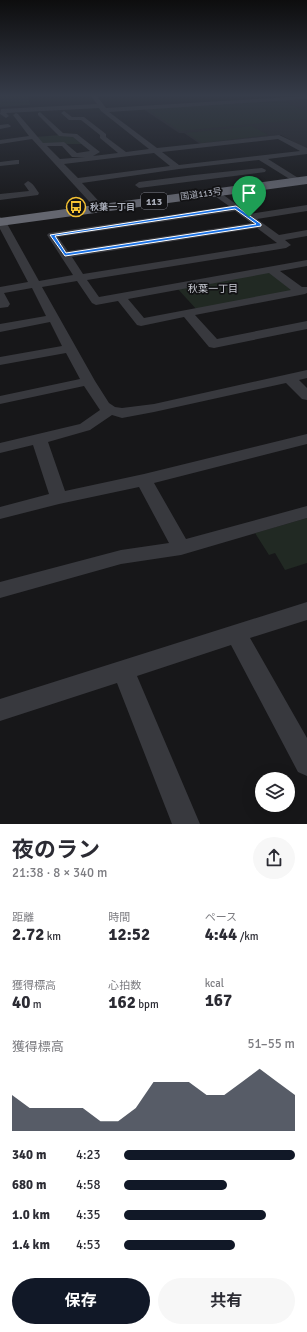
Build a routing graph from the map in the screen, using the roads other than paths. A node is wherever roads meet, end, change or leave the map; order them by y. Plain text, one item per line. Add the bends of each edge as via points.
1 (16, 134) edge
2 (33, 134) edge
3 (34, 134) edge
4 (61, 134) edge
5 (130, 134) edge
6 (107, 135) joint
7 (18, 139) junction
8 (86, 139) junction
9 (0, 141) edge
10 (41, 144) junction
11 (64, 144) junction
12 (155, 151) junction
13 (307, 151) edge
14 (121, 152) junction
15 (91, 155) junction
16 (260, 157) junction
17 (307, 160) edge
18 (16, 162) dead end
19 (58, 162) junction
20 (0, 164) edge
21 (272, 164) junction
22 (179, 167) junction
23 (262, 170) dead end
24 (195, 178) junction
25 (76, 180) junction
26 (303, 180) edge
27 (28, 184) dead end
28 (139, 185) dead end
29 (215, 192) junction
30 (0, 197) edge
31 (100, 208) junction
32 (236, 208) junction
33 (307, 208) edge
34 (249, 217) junction
35 (0, 221) edge
36 (260, 225) junction
37 (307, 233) edge
38 (277, 238) junction
39 (286, 245) junction
40 (65, 255) junction
41 (307, 260) edge
42 (307, 263) edge
43 (272, 270) junction
44 (80, 278) junction
45 (35, 285) junction
46 (0, 290) edge
47 (304, 291) edge
48 (0, 295) edge
49 (121, 296) junction
50 (0, 304) edge
51 (187, 313) junction
52 (54, 318) junction
53 (307, 325) edge
54 (0, 328) edge
55 (70, 348) junction
56 (0, 361) edge
57 (307, 374) edge
58 (289, 378) junction
59 (88, 381) junction
60 (307, 396) edge
61 (0, 400) edge
62 (110, 410) junction
63 (39, 439) junction
64 (307, 439) edge
65 (0, 448) edge
66 (144, 480) junction
67 (59, 498) junction
68 (307, 512) edge
69 (0, 513) edge
70 (181, 548) junction
71 (0, 590) edge
72 (307, 611) edge
73 (236, 634) junction
74 (123, 670) junction
75 (0, 710) edge
76 (307, 763) edge
77 (186, 824) edge

1 - 7 street
2 - 7 street
3 - 10 street
4 - 8 street
5 - 12 street
6 - 8 street
6 - 14 street via 102,137
7 - 9 street
8 - 11 street
8 - 15 street
10 - 11 street
10 - 19 street
11 - 15 street via 75,155
12 - 13 street via 279,137
12 - 14 street
12 - 22 street
13 - 16 street
14 - 15 street
15 - 19 street
16 - 21 street
16 - 22 street
17 - 21 street
18 - 20 street
19 - 25 street
21 - 26 street
22 - 24 street
22 - 25 street
23 - 24 street
24 - 28 street
24 - 29 street
25 - 31 street
26 - 29 highway, 国道113号 / 113
27 - 30 street via 35,193
29 - 31 highway, 国道113号 / 113
29 - 32 street
31 - 35 highway, 国道113号 / 113
32 - 34 street
32 - 40 street via 52,235
33 - 34 street
34 - 36 street
35 - 45 street
36 - 38 street
36 - 40 street
37 - 38 street
38 - 39 street
39 - 41 street
39 - 44 street
40 - 44 street
42 - 43 street
43 - 47 street
43 - 49 street
44 - 45 street
44 - 49 street via 96,301
45 - 46 street
45 - 52 street
47 - 51 street
48 - 50 street via 4,304
49 - 51 street via 141,322
51 - 53 street via 214,344
52 - 54 street
52 - 55 street
55 - 56 street
55 - 59 street
57 - 58 street
58 - 60 street
58 - 62 street via 154,408 122,413
59 - 61 street
59 - 62 street via 103,406
62 - 63 street via 85,427
63 - 65 street
63 - 67 street
64 - 66 street
66 - 67 street
66 - 70 street
67 - 69 street
68 - 70 street
70 - 71 street via 121,557
72 - 73 street
73 - 74 street
73 - 76 street
74 - 75 street
74 - 77 street

